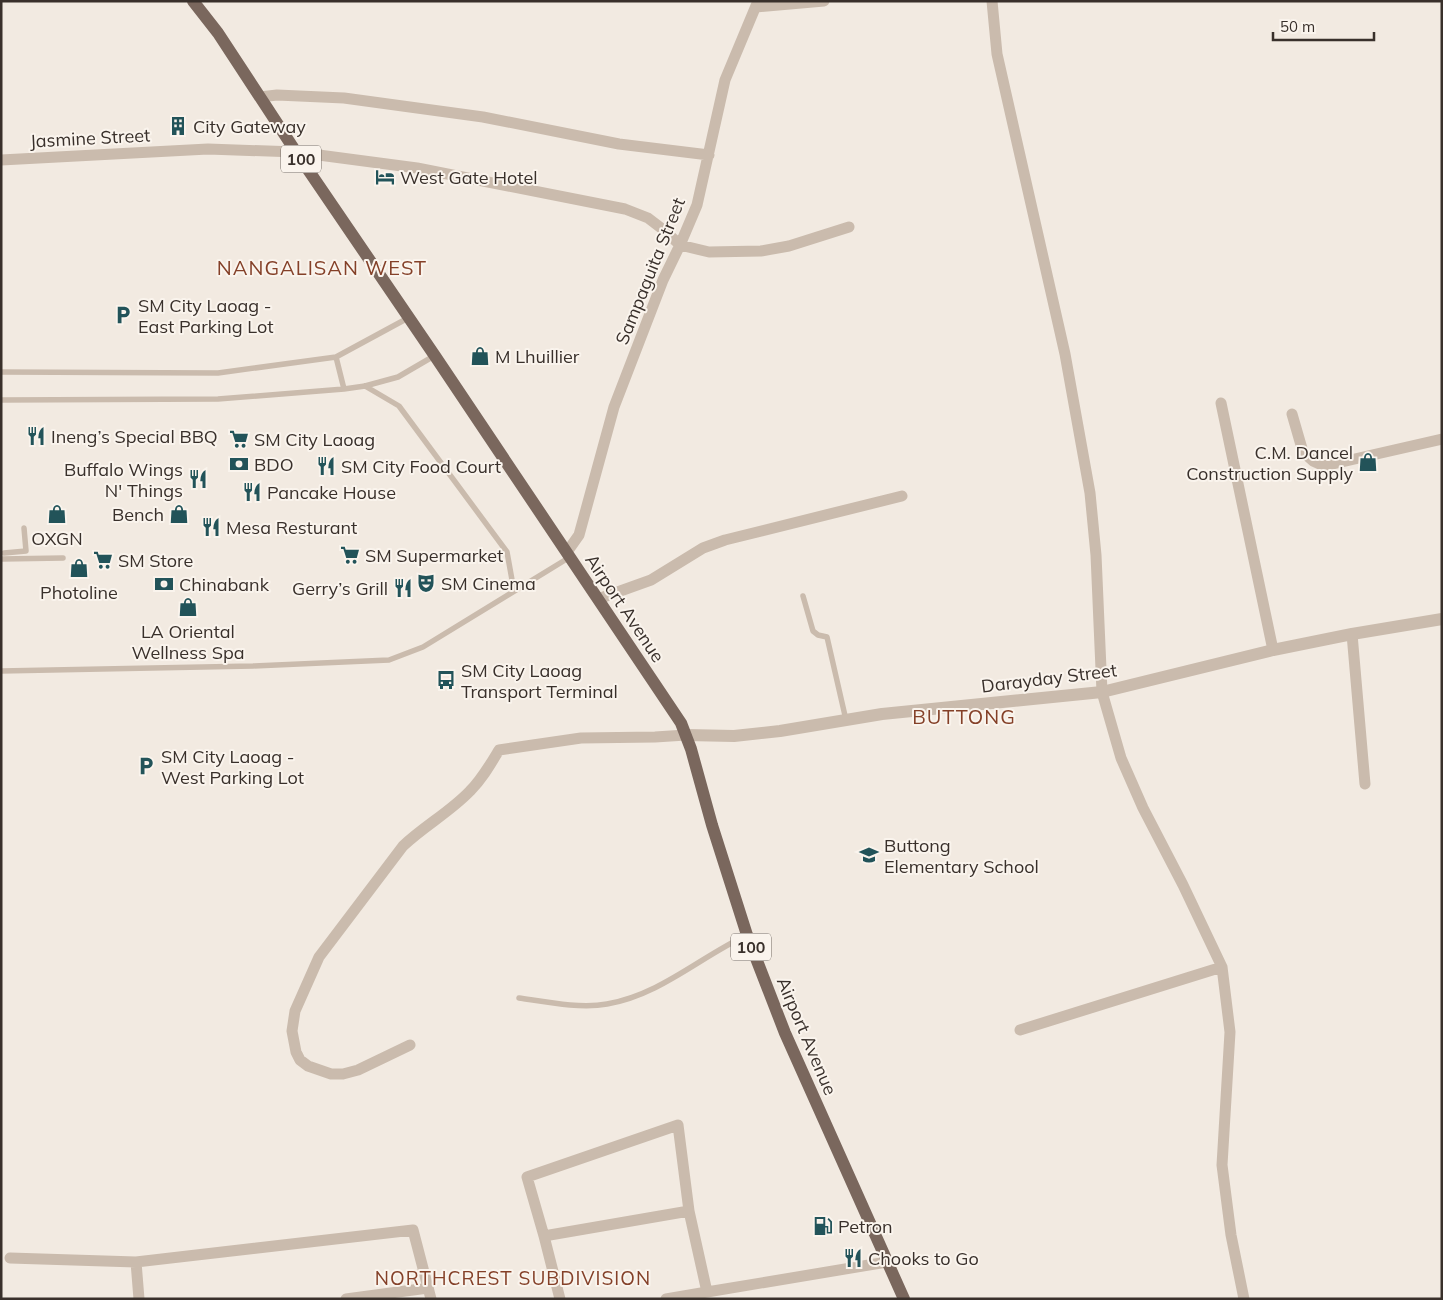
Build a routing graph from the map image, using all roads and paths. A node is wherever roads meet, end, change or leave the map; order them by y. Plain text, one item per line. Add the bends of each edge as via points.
1 (193, 1) edge
2 (824, 1) edge
3 (992, 1) edge
4 (757, 4) edge
5 (260, 97) junction
6 (296, 152) junction
7 (709, 155) junction
8 (1, 160) edge
9 (849, 227) dead end
10 (680, 245) junction
11 (408, 318) junction
12 (336, 356) junction
13 (435, 356) junction
14 (1, 372) edge
15 (365, 386) junction
16 (344, 389) junction
17 (1, 400) edge
18 (1221, 403) dead end
19 (1292, 414) dead end
20 (1442, 439) edge
21 (902, 496) dead end
22 (24, 528) dead end
23 (568, 555) junction
24 (63, 558) dead end
25 (514, 591) junction
26 (803, 596) dead end
27 (598, 599) junction
28 (1442, 619) edge
29 (1352, 634) junction
30 (1273, 650) junction
31 (1, 671) edge
32 (1102, 692) junction
33 (846, 720) junction
34 (686, 735) junction
35 (1365, 784) dead end
36 (747, 935) junction
37 (1222, 967) junction
38 (520, 998) dead end
39 (1020, 1030) dead end
40 (410, 1046) dead end
41 (689, 1212) junction
42 (544, 1236) junction
43 (10, 1258) dead end
44 (136, 1262) junction
45 (887, 1262) junction
46 (707, 1292) junction
47 (430, 1293) edge
48 (140, 1299) edge
49 (346, 1299) edge
50 (560, 1299) edge
51 (666, 1299) edge
52 (904, 1299) edge
53 (1244, 1299) edge

1 - 5 main road, Airport Avenue / 100
2 - 4 street
3 - 32 street via 998,54 1066,354 1090,492
4 - 7 street, Sampaguita Street via 725,80
5 - 6 main road, Airport Avenue / 100
5 - 7 street via 344,98 483,117 619,144
6 - 8 street, Jasmine Street via 208,149
6 - 10 street, Jasmine Street via 417,168 600,202 648,218
6 - 11 main road, Airport Avenue / 100
7 - 10 street, Sampaguita Street via 697,205
9 - 10 street, Jasmine Street via 789,246 761,251 709,252
10 - 23 street, Sampaguita Street via 663,280 614,407 578,535
11 - 12 lane
11 - 13 main road, Airport Avenue / 100
12 - 14 lane via 218,373
12 - 16 lane
13 - 15 lane via 398,377
13 - 23 main road, Airport Avenue / 100
15 - 16 lane
15 - 25 lane via 399,406 507,552
16 - 17 lane via 218,400
18 - 30 street
19 - 20 street via 1302,452 1324,466
21 - 27 street via 726,540 703,548 651,580
22 - 24 lane via 26,551 3,556
23 - 25 lane
23 - 27 main road, Airport Avenue / 100
25 - 31 lane via 423,647 389,660
26 - 33 lane via 813,631 827,637
27 - 34 main road, Airport Avenue / 100 via 673,709
28 - 29 street, Darayday Street
29 - 30 street, Darayday Street
29 - 35 street
30 - 32 street, Darayday Street
32 - 33 street, Darayday Street
32 - 37 street via 1124,766
33 - 34 street, Darayday Street via 734,736
34 - 36 main road, Airport Avenue / 100
34 - 40 street via 580,738 499,750 469,792 403,846 319,957 295,1011 292,1031 300,1060 331,1074 358,1070
36 - 38 lane via 667,982 606,1004 569,1005
36 - 45 main road, Airport Avenue / 100 via 785,1033
37 - 39 street
37 - 53 street via 1230,1032 1222,1165
41 - 42 street
41 - 42 street via 678,1125 526,1177
41 - 46 street
42 - 50 street
43 - 44 street
44 - 47 street via 413,1230
44 - 48 street
45 - 46 street
45 - 52 main road, Airport Avenue / 100
46 - 51 street
47 - 49 street

